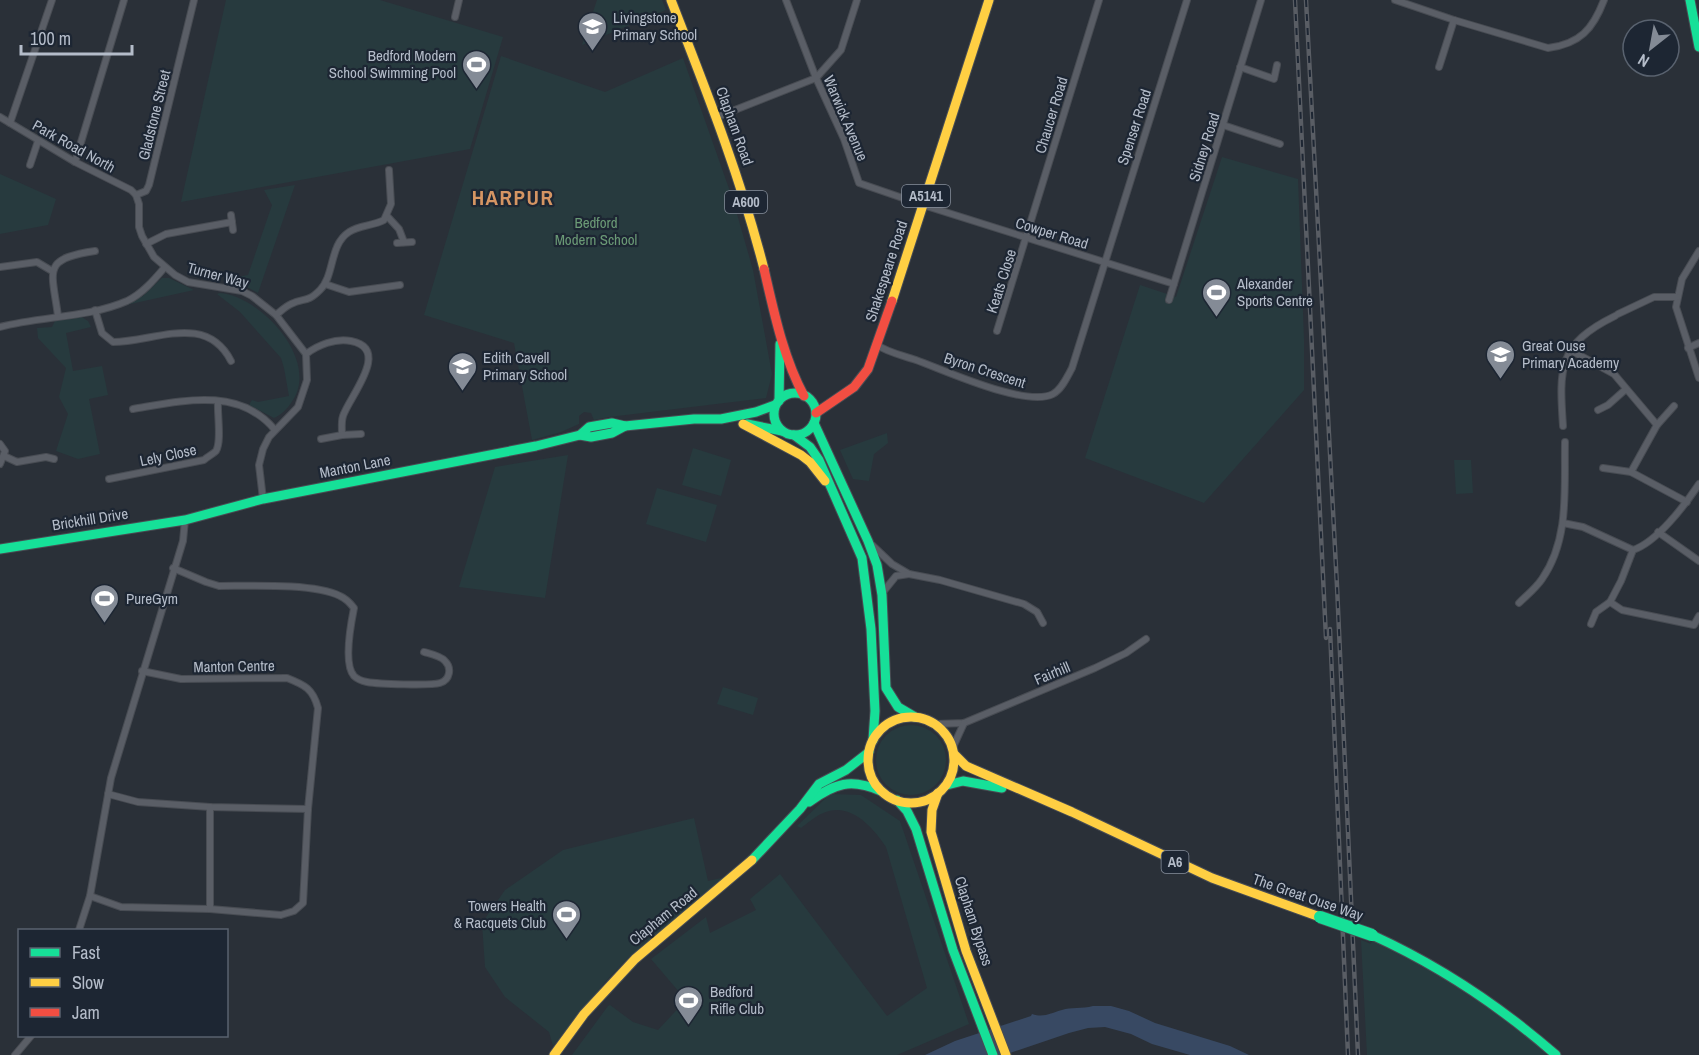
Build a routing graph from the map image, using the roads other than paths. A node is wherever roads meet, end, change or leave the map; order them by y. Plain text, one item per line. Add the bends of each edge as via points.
1 (52, 0) edge
2 (124, 0) edge
3 (194, 0) edge
4 (459, 0) edge
5 (671, 0) edge
6 (786, 0) edge
7 (857, 0) edge
8 (989, 0) edge
9 (1099, 0) edge
10 (1186, 0) edge
11 (1261, 0) edge
12 (1395, 0) edge
13 (1604, 0) edge
14 (1690, 0) edge
15 (455, 17) dead end
16 (1454, 20) junction
17 (1699, 47) edge
18 (1277, 65) dead end
19 (1240, 67) junction
20 (1439, 68) dead end
21 (816, 78) junction
22 (0, 117) edge
23 (717, 117) junction
24 (10, 123) junction
25 (1223, 125) junction
26 (39, 141) junction
27 (1280, 144) dead end
28 (75, 162) junction
29 (30, 165) dead end
30 (389, 170) dead end
31 (136, 195) junction
32 (923, 205) junction
33 (231, 215) dead end
34 (387, 216) junction
35 (232, 222) junction
36 (233, 230) dead end
37 (1027, 238) junction
38 (412, 242) dead end
39 (146, 244) junction
40 (94, 251) dead end
41 (1699, 251) edge
42 (1104, 261) junction
43 (0, 267) edge
44 (165, 267) junction
45 (52, 271) junction
46 (325, 284) junction
47 (1174, 284) junction
48 (400, 285) dead end
49 (390, 286) junction
50 (389, 295) dead end
51 (1677, 297) junction
52 (1168, 300) dead end
53 (94, 310) junction
54 (276, 315) junction
55 (58, 316) junction
56 (0, 327) edge
57 (997, 331) dead end
58 (780, 334) junction
59 (1699, 343) edge
60 (877, 345) junction
61 (1688, 348) junction
62 (1570, 350) junction
63 (306, 354) junction
64 (231, 361) dead end
65 (1699, 378) edge
66 (1626, 389) junction
67 (807, 397) junction
68 (834, 400) junction
69 (218, 401) junction
70 (777, 403) junction
71 (1674, 406) dead end
72 (133, 409) dead end
73 (1598, 410) dead end
74 (815, 418) junction
75 (721, 419) junction
76 (743, 424) junction
77 (1658, 425) junction
78 (1563, 426) dead end
79 (275, 430) junction
80 (788, 433) junction
81 (361, 434) dead end
82 (342, 435) junction
83 (321, 439) dead end
84 (1565, 442) dead end
85 (0, 444) edge
86 (4, 456) junction
87 (54, 459) dead end
88 (0, 464) edge
89 (1603, 468) dead end
90 (1631, 472) junction
91 (109, 479) dead end
92 (1699, 484) edge
93 (830, 485) junction
94 (263, 499) junction
95 (1687, 502) junction
96 (184, 520) junction
97 (1563, 523) junction
98 (1658, 532) junction
99 (868, 541) junction
100 (0, 549) edge
101 (1633, 550) junction
102 (1699, 561) edge
103 (173, 568) junction
104 (898, 568) junction
105 (909, 574) junction
106 (880, 578) junction
107 (882, 595) junction
108 (1610, 602) junction
109 (1519, 603) dead end
110 (1699, 616) edge
111 (1043, 623) dead end
112 (1591, 624) dead end
113 (871, 628) junction
114 (1146, 639) dead end
115 (424, 652) dead end
116 (142, 671) junction
117 (915, 717) junction
118 (964, 723) junction
119 (936, 724) junction
120 (871, 746) junction
121 (954, 751) junction
122 (943, 789) junction
123 (881, 791) junction
124 (108, 794) junction
125 (1034, 796) junction
126 (897, 800) junction
127 (210, 807) junction
128 (308, 808) junction
129 (800, 809) junction
130 (90, 896) junction
131 (210, 909) junction
132 (80, 929) edge
133 (29, 1037) edge
134 (15, 1055) edge
135 (554, 1055) edge
136 (993, 1055) edge
137 (1006, 1055) edge
138 (1556, 1055) edge

1 - 24 street
2 - 28 street
3 - 31 street, Gladstone Street via 149,185
4 - 15 street
5 - 23 main road, Clapham Road / A600
6 - 21 street, Warwick Avenue
7 - 21 street via 841,50
8 - 32 main road, Shakespeare Road / A5141
9 - 37 street, Chaucer Road
10 - 42 street, Spenser Road
11 - 19 street, Sidney Road
12 - 16 street
13 - 16 street via 1590,28 1564,46 1548,48
14 - 17 main road
16 - 20 street
18 - 19 street via 1274,79
19 - 25 street, Sidney Road
21 - 23 street
21 - 32 street, Warwick Avenue via 841,131 859,183
22 - 24 street, Park Road North
23 - 58 main road, Clapham Road / A600 via 749,210
24 - 26 street, Park Road North
25 - 27 street
25 - 47 street, Sidney Road
26 - 28 street, Park Road North
26 - 29 street
28 - 31 street, Park Road North
30 - 34 street via 391,204
31 - 39 street, Turner Way via 139,227
32 - 37 street, Cowper Road
32 - 60 main road, Shakespeare Road / A5141
33 - 35 street
34 - 38 street via 399,229 400,243
34 - 46 street via 375,225 347,233 331,261
35 - 36 street
35 - 39 street via 166,234
37 - 42 street, Cowper Road
37 - 57 street, Keats Close
39 - 44 street, Turner Way
40 - 45 street via 62,258
41 - 51 street via 1682,279
42 - 47 street, Cowper Road
42 - 60 street, Byron Crescent via 1072,368 1054,394 1024,396 984,386
43 - 45 street via 37,262
44 - 53 street via 128,300
44 - 54 street, Turner Way via 194,284 242,291
45 - 55 street
46 - 49 street via 350,292
46 - 54 street via 307,301 293,302
47 - 52 street, Sidney Road
48 - 49 street
49 - 50 street
51 - 61 street via 1676,307
51 - 62 street via 1654,297 1617,315 1591,329
53 - 55 street
53 - 64 street via 102,333 113,342 184,332 197,334 218,344
54 - 63 street, Turner Way
55 - 56 street
58 - 67 main road, Clapham Road / A600 via 795,379
58 - 70 main road, Clapham Road / A600
59 - 61 street
60 - 68 main road, Shakespeare Road / A5141 via 868,369 854,387
61 - 65 street
62 - 66 street via 1614,374
62 - 78 street via 1561,377
63 - 79 street via 307,381 303,394 293,413
63 - 82 street via 321,345 346,340 367,351 368,367 343,415
66 - 73 street
66 - 77 street
67 - 68 main road
67 - 70 main road via 789,394
67 - 74 main road, A600
68 - 74 main road, Shakespeare Road / A5141
69 - 72 street via 191,399
69 - 79 street via 243,406
69 - 91 street, Lely Close via 219,442 210,456
70 - 75 main road, Manton Lane
70 - 80 main road, A600 via 774,417
71 - 77 street
74 - 80 main road via 807,432
74 - 99 main road, A600
75 - 76 main road, Manton Lane
75 - 94 main road, Manton Lane via 625,426 612,433 580,435
76 - 80 main road, Manton Lane
76 - 93 main road via 801,455
77 - 90 street
79 - 94 street via 265,443 259,465
80 - 93 main road via 813,451
81 - 82 street
82 - 83 street
84 - 97 street
85 - 86 street
86 - 87 street via 17,462
86 - 88 street
89 - 90 street
90 - 95 street
92 - 95 street
93 - 113 main road via 862,558
94 - 96 main road, Manton Lane
95 - 98 street
96 - 100 main road, Brickhill Drive
96 - 103 street via 183,541
97 - 101 street via 1583,527
97 - 109 street via 1542,580
98 - 101 street via 1641,548
98 - 102 street
99 - 104 street
99 - 106 main road, A600
101 - 108 street
103 - 115 street via 219,586 313,589 348,600 354,608 350,667 361,681 408,684 441,683 447,679 449,666 444,659
103 - 116 street
104 - 105 street
104 - 106 street via 891,568
105 - 107 street via 896,576
105 - 111 street via 1024,604 1037,612
106 - 107 main road, A600
106 - 113 main road via 875,586 876,614
107 - 117 main road, A600 via 886,688 898,707
108 - 110 street via 1622,610 1694,625
108 - 112 street via 1596,612
113 - 120 main road via 875,711
114 - 118 street, Fairhill via 1095,668
116 - 124 street
116 - 128 street, Manton Centre via 181,679 287,678 302,683 315,695 318,708
117 - 119 main road
117 - 120 main road via 891,722 880,730
118 - 119 street, Fairhill
118 - 121 street
119 - 121 main road
120 - 123 main road via 869,769
120 - 129 main road, Clapham Road via 846,770 819,784
121 - 122 main road via 952,776
121 - 125 main road, The Great Ouse Way / A6 via 966,766
122 - 125 main road, The Great Ouse Way / A6 via 963,781
122 - 126 main road via 915,802
122 - 137 main road, Clapham Bypass via 932,810 931,832 966,951
123 - 126 main road
123 - 129 main road, Clapham Road via 865,783 838,785
124 - 127 street via 138,802
124 - 130 street
125 - 138 main road, The Great Ouse Way / A6, bridge via 1212,878 1372,935 1413,954 1468,985
126 - 136 main road, Clapham Bypass via 916,829 953,950
127 - 128 street
127 - 131 street
128 - 131 street, Manton Centre via 303,903 294,912 281,915
129 - 135 main road, Clapham Road via 738,873 634,959 584,1014
130 - 131 street, Manton Centre via 121,907
130 - 132 street
133 - 134 street

